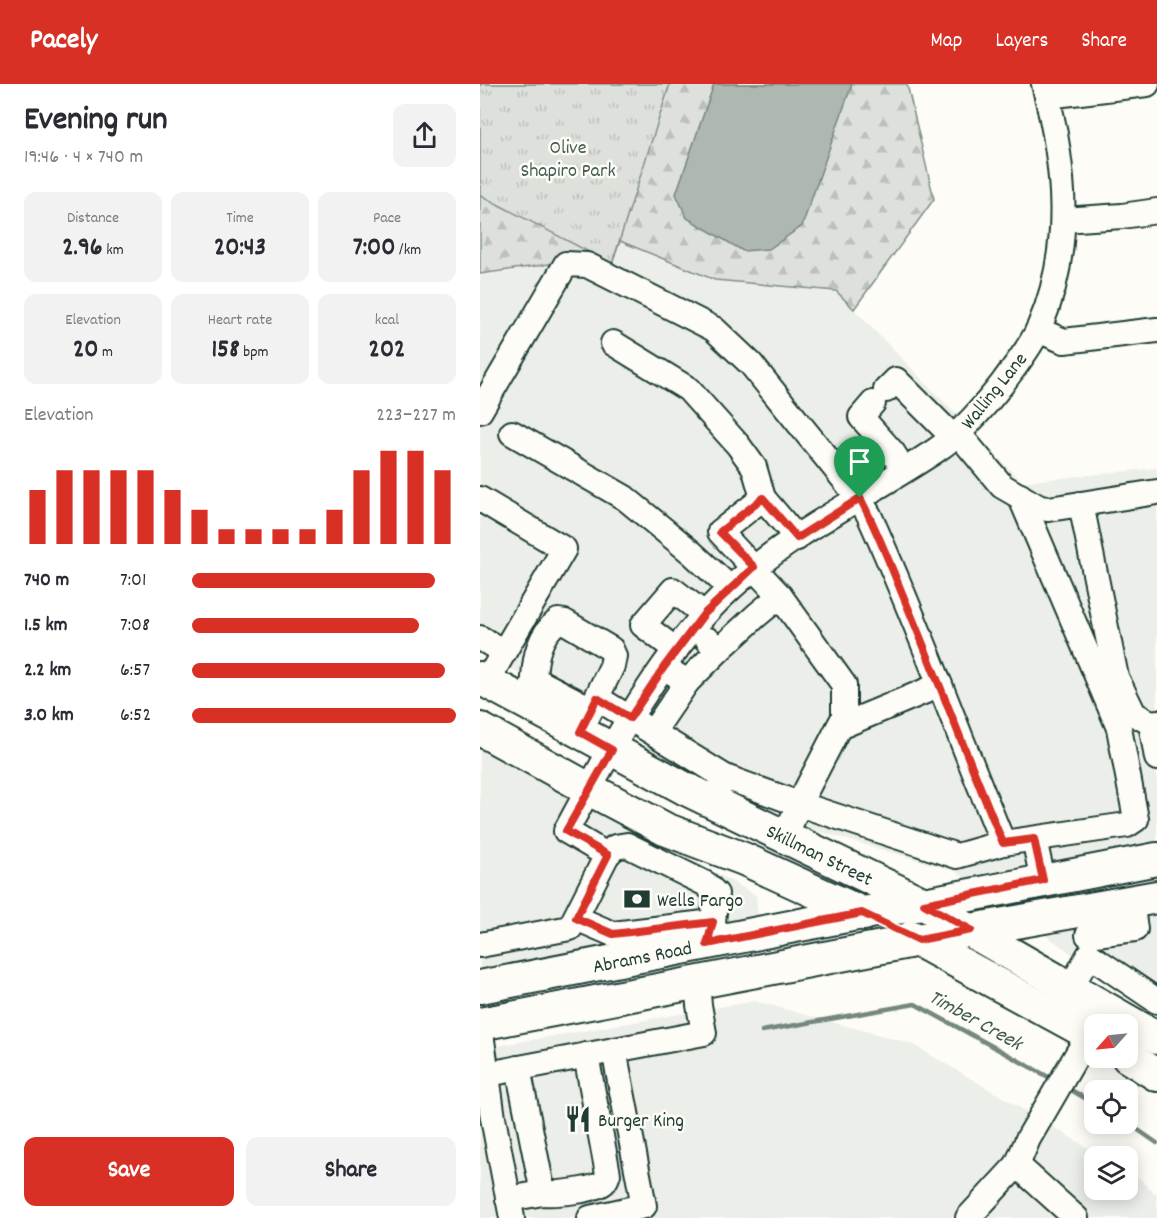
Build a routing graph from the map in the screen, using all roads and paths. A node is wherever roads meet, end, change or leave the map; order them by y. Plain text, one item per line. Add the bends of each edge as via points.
1 (1147, 84) edge
2 (1045, 90) edge
3 (1157, 211) edge
4 (1064, 220) junction
5 (1038, 330) junction
6 (1157, 330) edge
7 (613, 343) dead end
8 (480, 411) edge
9 (512, 434) dead end
10 (956, 435) junction
11 (904, 470) junction
12 (1157, 492) edge
13 (1020, 496) junction
14 (763, 498) junction
15 (860, 498) junction
16 (480, 499) edge
17 (1080, 504) junction
18 (797, 538) junction
19 (754, 567) junction
20 (730, 588) junction
21 (780, 596) junction
22 (699, 621) junction
23 (480, 638) edge
24 (719, 650) junction
25 (504, 652) junction
26 (670, 658) junction
27 (484, 680) edge
28 (687, 682) junction
29 (940, 685) junction
30 (531, 691) junction
31 (589, 713) junction
32 (630, 718) junction
33 (1154, 722) edge
34 (839, 727) junction
35 (480, 729) edge
36 (653, 732) junction
37 (678, 748) junction
38 (612, 750) junction
39 (1157, 758) edge
40 (662, 776) junction
41 (589, 789) junction
42 (718, 789) junction
43 (800, 804) junction
44 (1127, 825) junction
45 (666, 829) junction
46 (785, 837) junction
47 (1034, 839) junction
48 (1003, 843) junction
49 (608, 855) junction
50 (734, 855) junction
51 (652, 856) junction
52 (1146, 862) edge
53 (1043, 880) junction
54 (706, 884) junction
55 (1144, 899) edge
56 (924, 904) junction
57 (862, 913) junction
58 (576, 918) junction
59 (681, 926) junction
60 (971, 930) junction
61 (767, 932) junction
62 (1088, 933) junction
63 (919, 940) junction
64 (480, 945) edge
65 (698, 982) junction
66 (480, 987) edge
67 (1071, 987) junction
68 (1152, 998) edge
69 (480, 1025) edge
70 (1144, 1029) edge
71 (1084, 1040) edge
72 (1084, 1047) edge
73 (614, 1050) junction
74 (586, 1055) junction
75 (1138, 1063) edge
76 (518, 1068) junction
77 (488, 1074) junction
78 (1157, 1075) edge
79 (1017, 1165) junction
80 (543, 1192) junction
81 (510, 1209) edge
82 (590, 1218) edge
83 (968, 1218) edge
84 (1076, 1218) edge

1 - 2 street
2 - 4 street, Walling Lane via 1059,160
3 - 4 street
4 - 5 street, Walling Lane via 1053,290
5 - 6 street via 1064,341
5 - 10 street, Walling Lane via 990,399
7 - 14 street via 688,389 754,467
8 - 15 street via 566,264 587,266 714,329 751,364
9 - 20 street via 625,498
10 - 11 street, Walling Lane
10 - 11 street via 896,380 861,417
10 - 13 street via 1002,486
11 - 15 street, Walling Lane
12 - 17 street
13 - 17 street via 1049,509
13 - 44 street via 1119,728 1136,819
14 - 18 street
14 - 19 street via 720,532
15 - 18 street, Walling Lane
15 - 29 street
16 - 25 street via 564,549
17 - 33 street via 1116,677 1134,714
18 - 19 street, Walling Lane
19 - 20 street, Walling Lane
19 - 21 street
20 - 22 street, Walling Lane
21 - 24 street
21 - 34 street via 844,685 844,717
22 - 24 street
22 - 26 street, Walling Lane
22 - 26 street via 674,590 643,625
23 - 25 street
24 - 28 street
25 - 27 street
26 - 28 street
26 - 32 street, Walling Lane
27 - 30 main road, Skillman Street
28 - 36 street
29 - 34 street
29 - 48 street
30 - 31 main road, Skillman Street
30 - 31 street via 540,644 554,623 561,621 611,649 614,656
31 - 32 street
31 - 38 main road, Skillman Street
32 - 36 street
32 - 38 street, Walling Lane
33 - 39 street
34 - 43 street
35 - 41 main road, Skillman Street
36 - 37 street
37 - 40 street
37 - 42 street
38 - 40 main road, Skillman Street
38 - 41 street, Walling Lane
40 - 42 main road, Skillman Street
41 - 45 main road, Skillman Street
41 - 49 street, Walling Lane via 566,831
42 - 43 street
42 - 46 main road, Skillman Street
43 - 46 street
43 - 48 street via 957,856
44 - 47 street
44 - 52 street
45 - 50 main road, Skillman Street
45 - 51 street
46 - 56 main road, Skillman Street
47 - 48 street
47 - 53 street
49 - 51 street via 615,847 627,845
49 - 58 street
50 - 54 street
50 - 57 main road, Skillman Street
50 - 61 main road via 772,887 781,903 780,917
51 - 54 street
52 - 53 main road, Abrams Road
53 - 56 main road, Abrams Road
54 - 59 street via 716,894
55 - 62 main road, Abrams Road
56 - 57 main road, Abrams Road
56 - 60 main road, Skillman Street
57 - 61 main road, Abrams Road
57 - 63 main road, Skillman Street
58 - 59 street via 613,934
58 - 64 street via 570,928
59 - 61 main road, Abrams Road
59 - 66 main road, Abrams Road
60 - 62 main road, Abrams Road
60 - 63 main road, Abrams Road
60 - 67 main road, Skillman Street
62 - 67 street
62 - 68 street
63 - 65 main road, Abrams Road
63 - 71 main road, Skillman Street
65 - 69 main road, Abrams Road
65 - 73 street via 704,1033
67 - 70 main road, Skillman Street
68 - 70 street
69 - 77 street
72 - 79 street via 1050,1103 1035,1141
73 - 74 street
73 - 82 street via 644,1206
74 - 76 street
74 - 80 street via 608,1174 597,1186 555,1194
75 - 78 main road
76 - 77 street
76 - 80 street
77 - 81 street
79 - 83 street
79 - 84 street
80 - 81 street

